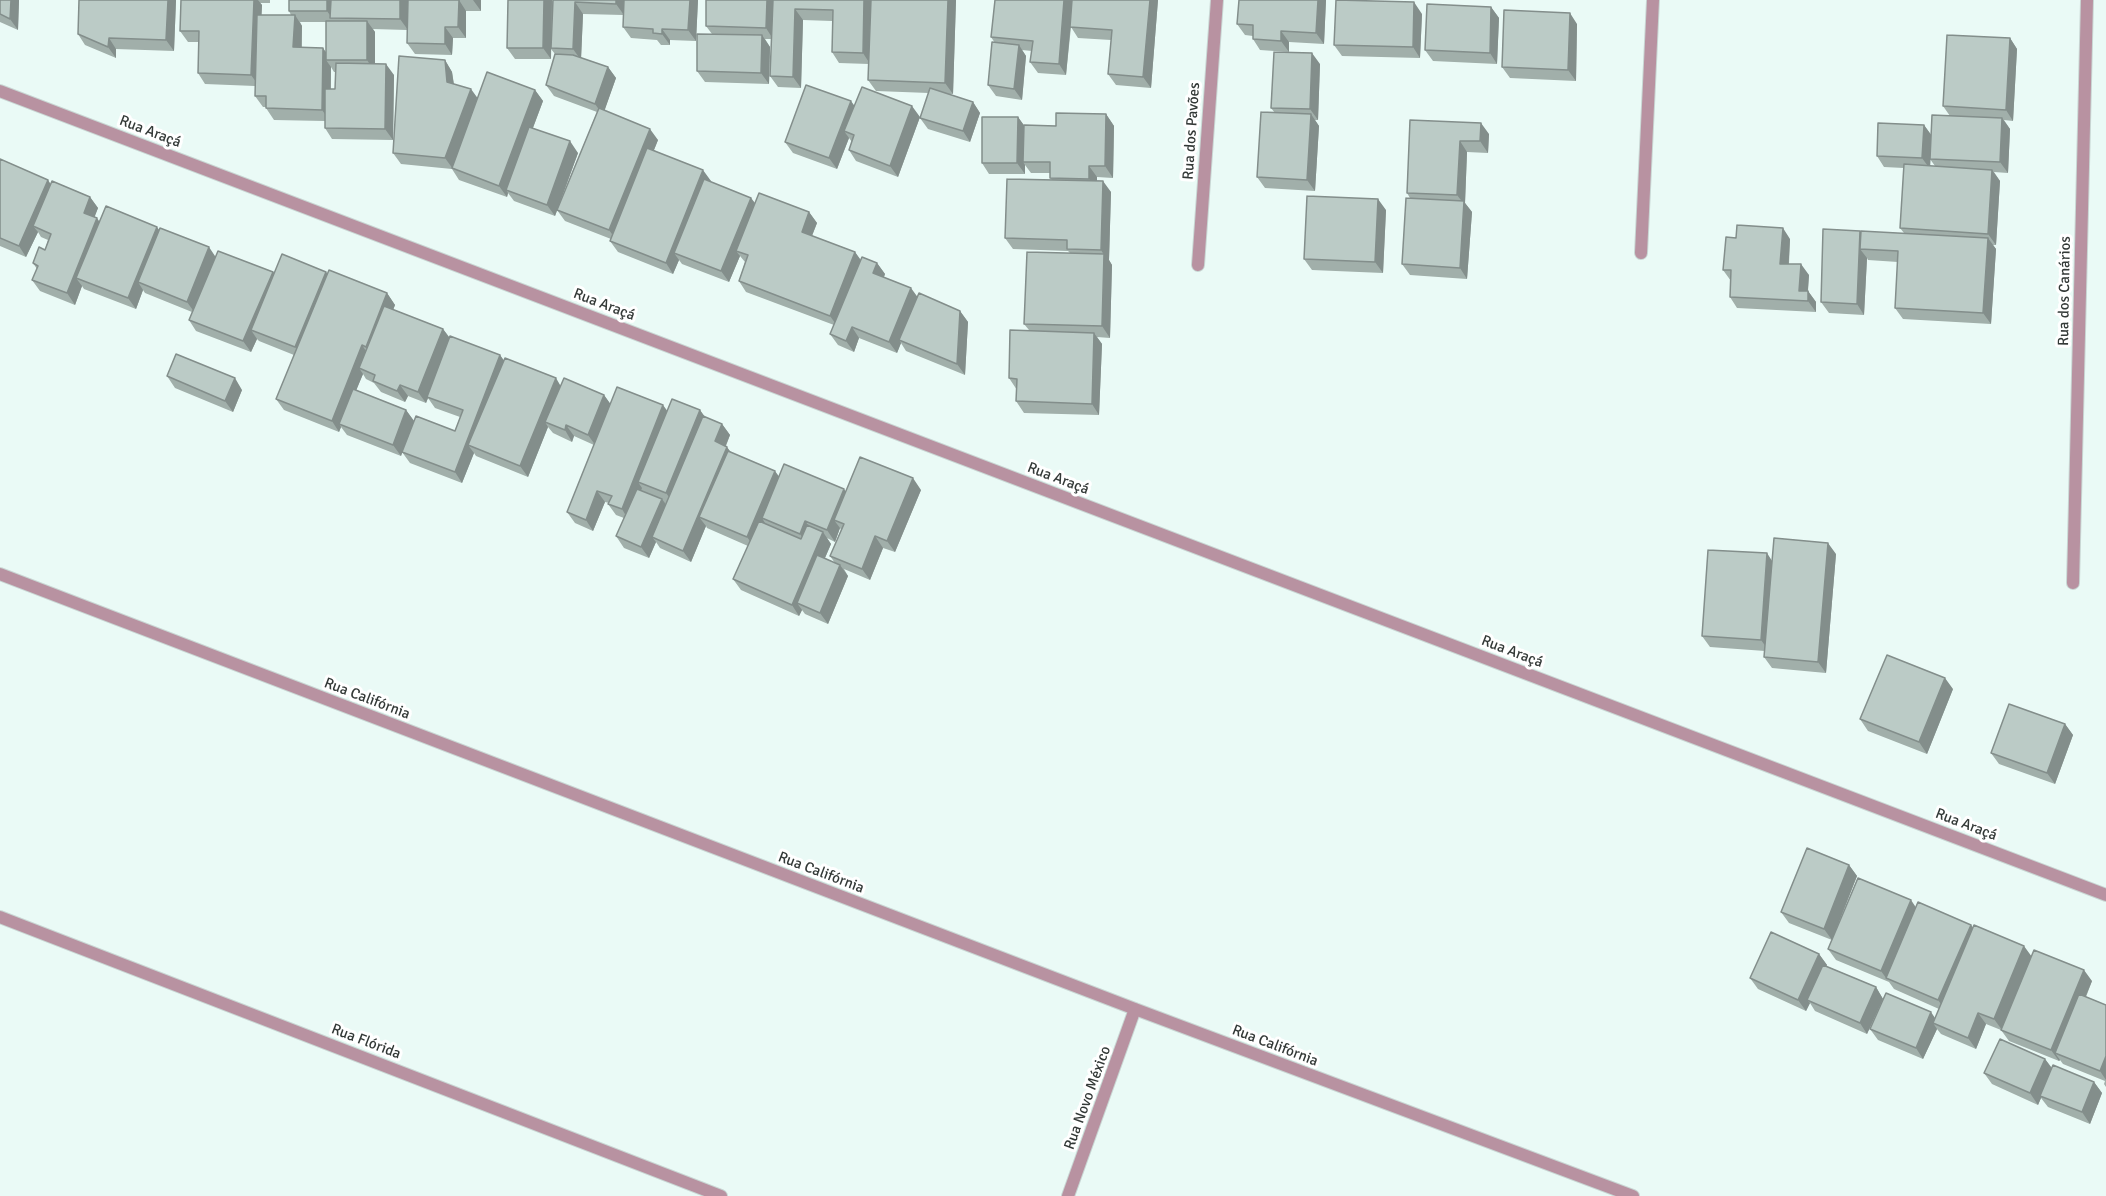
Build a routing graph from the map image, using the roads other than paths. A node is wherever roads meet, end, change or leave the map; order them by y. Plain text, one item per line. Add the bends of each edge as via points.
1 (1217, 0) edge
2 (1653, 0) edge
3 (2087, 0) edge
4 (0, 91) edge
5 (1641, 253) dead end
6 (1198, 265) dead end
7 (0, 574) edge
8 (2073, 583) dead end
9 (2106, 895) edge
10 (0, 916) edge
11 (1135, 1009) junction
12 (715, 1195) edge
13 (1068, 1196) edge
14 (1633, 1196) edge

1 - 6 street, Rua dos Pavões
2 - 5 street
3 - 8 street, Rua dos Canários
4 - 9 street, Rua Araçá
7 - 11 street, Rua Califórnia
10 - 12 street, Rua Flórida
11 - 13 street, Rua Novo México
11 - 14 street, Rua Califórnia

